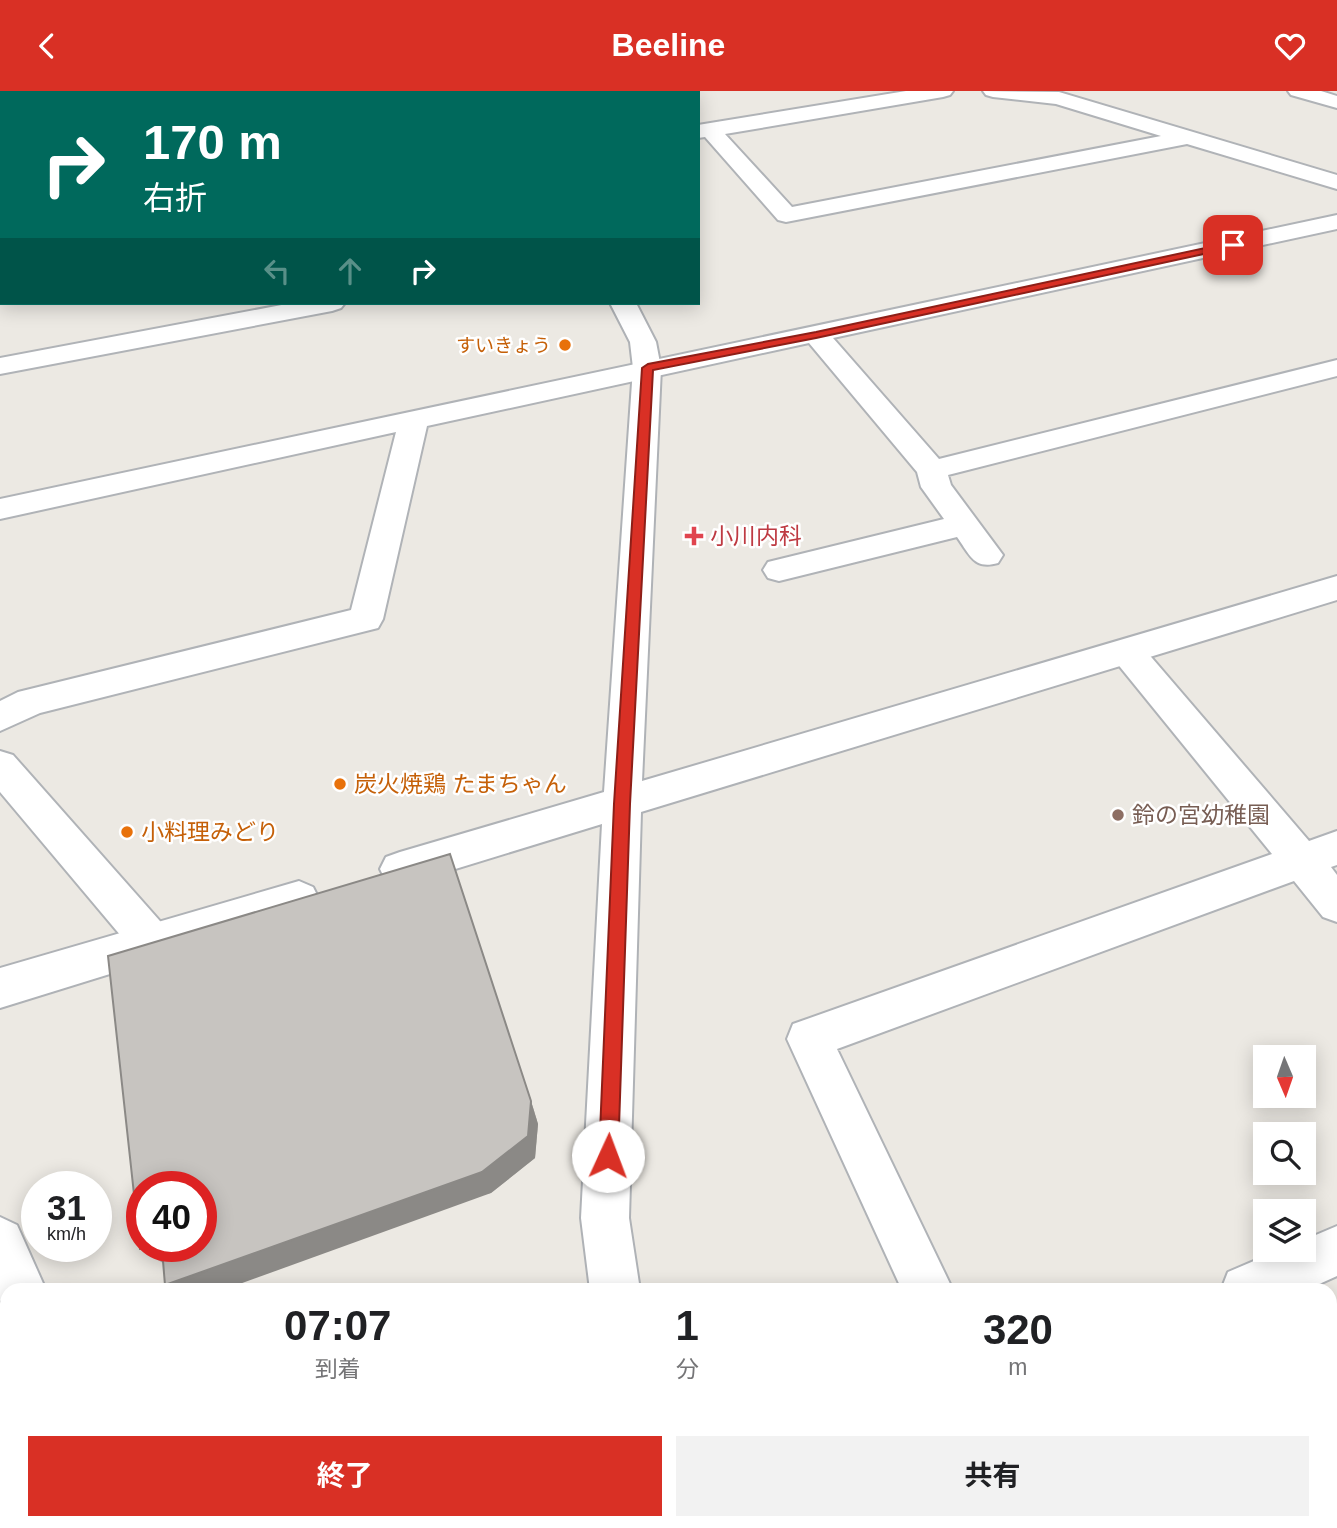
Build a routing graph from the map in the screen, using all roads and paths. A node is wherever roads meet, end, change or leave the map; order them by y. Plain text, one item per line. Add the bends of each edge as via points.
1 (943, 91) edge
2 (993, 91) edge
3 (1021, 91) edge
4 (1298, 91) edge
5 (1337, 101) edge
6 (704, 131) edge
7 (1186, 137) junction
8 (1337, 182) edge
9 (1337, 222) edge
10 (320, 305) edge
11 (624, 305) edge
12 (816, 335) junction
13 (0, 366) edge
14 (1337, 367) edge
15 (648, 368) junction
16 (414, 419) junction
17 (933, 470) junction
18 (0, 509) edge
19 (964, 525) junction
20 (987, 555) dead end
21 (779, 571) dead end
22 (1337, 588) edge
23 (1128, 653) junction
24 (0, 717) edge
25 (0, 766) edge
26 (622, 804) junction
27 (1319, 855) edge
28 (1337, 904) edge
29 (152, 942) junction
30 (0, 988) edge
31 (0, 1242) edge
32 (1337, 1251) edge
33 (18, 1283) edge
34 (614, 1283) edge
35 (925, 1283) edge
36 (1262, 1283) edge

1 - 6 street
2 - 3 street
3 - 7 street
4 - 5 street
6 - 7 street via 786,215
7 - 8 street
9 - 12 street
10 - 13 street
11 - 15 street via 643,342
12 - 15 street
12 - 17 street
14 - 17 street
15 - 16 street
15 - 26 street
16 - 18 street
16 - 24 street via 366,619 31,702
17 - 19 street via 936,487
19 - 20 street
19 - 21 street
22 - 23 street
23 - 26 street
23 - 27 street
25 - 29 street
26 - 29 street
26 - 34 street via 606,1218
27 - 28 street
27 - 35 street via 810,1039
29 - 30 street
31 - 33 street
32 - 36 street

